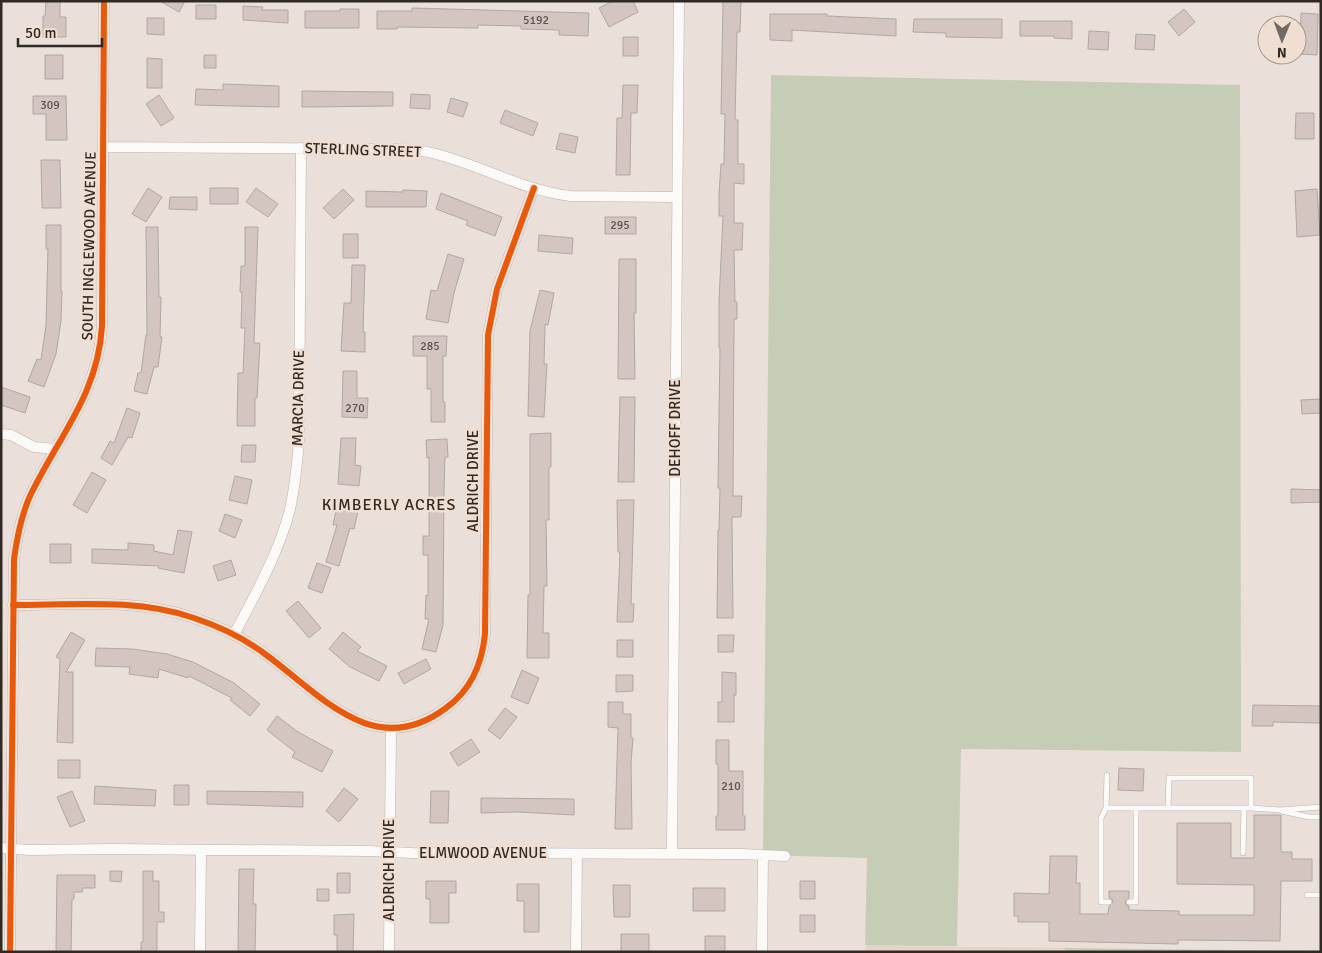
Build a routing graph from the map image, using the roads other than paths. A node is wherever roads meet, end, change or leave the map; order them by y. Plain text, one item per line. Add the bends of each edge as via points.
1 (104, 1) edge
2 (679, 1) edge
3 (103, 146) junction
4 (301, 148) junction
5 (534, 188) junction
6 (677, 197) junction
7 (1, 434) edge
8 (56, 449) junction
9 (13, 605) junction
10 (234, 635) junction
11 (391, 729) junction
12 (1107, 776) dead end
13 (1321, 807) edge
14 (1106, 808) junction
15 (1136, 808) junction
16 (1168, 808) junction
17 (1244, 808) junction
18 (1251, 808) junction
19 (1280, 810) junction
20 (1321, 817) edge
21 (6, 849) edge
22 (201, 850) junction
23 (389, 852) junction
24 (1243, 853) dead end
25 (577, 854) junction
26 (672, 854) junction
27 (763, 855) junction
28 (785, 856) dead end
29 (1307, 895) dead end
30 (1321, 895) edge
31 (1109, 902) dead end
32 (1129, 902) dead end
33 (10, 952) edge
34 (200, 952) edge
35 (388, 952) edge
36 (576, 952) edge
37 (762, 952) edge

1 - 3 street, SOUTH INGLEWOOD AVENUE
2 - 6 street, DEHOFF DRIVE
3 - 4 street, STERLING STREET
3 - 8 street, SOUTH INGLEWOOD AVENUE via 102,326 99,351 86,393
4 - 5 street, STERLING STREET via 421,151
4 - 10 street, MARCIA DRIVE via 296,477 278,546
5 - 6 street, STERLING STREET via 570,196
5 - 11 street, ALDRICH DRIVE via 497,289 488,335 485,634 482,656 472,680 455,702 421,722
6 - 26 street, DEHOFF DRIVE
7 - 8 street via 34,447
8 - 9 street, SOUTH INGLEWOOD AVENUE via 29,498 19,527 14,559
9 - 10 street via 148,607 193,618
9 - 21 street, SOUTH INGLEWOOD AVENUE
10 - 11 street via 264,653 342,713 370,726
11 - 23 street, ALDRICH DRIVE
12 - 14 lane
13 - 19 lane
14 - 15 lane
14 - 31 lane via 1101,818 1101,902
15 - 16 lane
15 - 32 lane via 1136,902
16 - 17 lane
16 - 18 lane via 1169,778 1251,778
17 - 18 lane
17 - 24 lane
18 - 19 lane
19 - 20 lane
21 - 22 street, ELMWOOD AVENUE
21 - 33 street, SOUTH INGLEWOOD AVENUE
22 - 23 street, ELMWOOD AVENUE
22 - 34 street
23 - 25 street, ELMWOOD AVENUE
23 - 35 street, ALDRICH DRIVE
25 - 26 street, ELMWOOD AVENUE
25 - 36 street
26 - 27 street, ELMWOOD AVENUE
27 - 28 street, ELMWOOD AVENUE
27 - 37 street
29 - 30 lane

